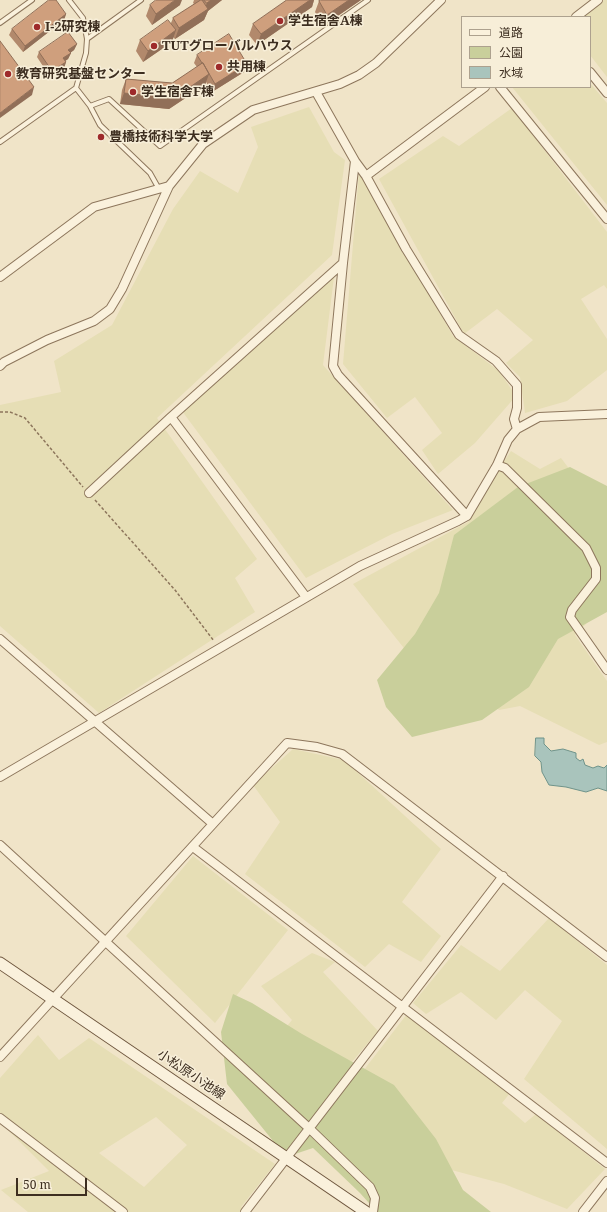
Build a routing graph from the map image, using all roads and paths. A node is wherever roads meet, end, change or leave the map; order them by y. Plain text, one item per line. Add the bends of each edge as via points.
1 (32, 0) edge
2 (69, 0) edge
3 (141, 0) edge
4 (368, 0) edge
5 (441, 0) edge
6 (598, 0) edge
7 (577, 16) edge
8 (0, 23) edge
9 (87, 39) junction
10 (591, 73) edge
11 (76, 88) junction
12 (484, 88) edge
13 (501, 88) edge
14 (316, 92) junction
15 (607, 93) edge
16 (90, 106) junction
17 (0, 142) edge
18 (355, 161) junction
19 (366, 176) junction
20 (170, 186) junction
21 (159, 189) junction
22 (607, 219) edge
23 (342, 263) junction
24 (0, 277) edge
25 (0, 366) edge
26 (0, 412) edge
27 (607, 414) edge
28 (171, 417) junction
29 (517, 429) junction
30 (497, 465) junction
31 (89, 493) junction
32 (467, 516) junction
33 (306, 597) junction
34 (0, 639) edge
35 (219, 647) junction
36 (607, 670) edge
37 (95, 722) junction
38 (0, 777) edge
39 (214, 824) junction
40 (0, 845) edge
41 (193, 847) junction
42 (503, 876) junction
43 (106, 942) junction
44 (607, 956) edge
45 (0, 963) edge
46 (54, 999) junction
47 (402, 1007) junction
48 (0, 1058) edge
49 (0, 1118) edge
50 (310, 1129) junction
51 (286, 1157) junction
52 (607, 1162) edge
53 (607, 1181) edge
54 (124, 1212) edge
55 (245, 1212) edge
56 (366, 1212) edge
57 (373, 1212) edge
58 (583, 1212) edge

1 - 8 lane
2 - 9 lane via 82,18
3 - 9 lane
4 - 16 lane via 160,146 109,99
5 - 14 street via 359,75
6 - 7 street
9 - 11 lane via 86,53
10 - 15 street
11 - 16 lane
11 - 17 lane
12 - 19 street
13 - 22 street
14 - 18 street
14 - 20 street via 253,110 203,144
16 - 21 lane via 100,125 150,173
18 - 19 street
18 - 23 street
19 - 29 street via 406,250 459,335 496,361 517,384 518,408 514,419
20 - 21 street
20 - 25 street via 122,289 110,309 94,321 46,340
21 - 24 street via 94,207
23 - 28 street
23 - 32 street via 333,366 338,375
26 - 31 path via 10,412 25,418
27 - 29 street via 540,417
28 - 31 street
28 - 33 street
29 - 30 street via 508,440
30 - 32 street
30 - 36 street via 505,468 586,548 596,568 596,579 572,610 570,617
31 - 35 path via 175,590
32 - 33 street via 360,566
33 - 35 street
34 - 37 street
35 - 37 street
37 - 38 street
37 - 39 street
39 - 41 street
39 - 42 street via 287,743 317,747 342,754
40 - 43 street
41 - 43 street
41 - 47 street
42 - 44 street
42 - 47 street
43 - 46 street
43 - 50 street
45 - 46 main road, 小松原小池線
46 - 48 street
46 - 51 main road, 小松原小池線
47 - 50 street
47 - 52 street
49 - 54 street
50 - 51 street
50 - 57 street via 370,1187 375,1198
51 - 55 street
51 - 56 main road, 小松原小池線
53 - 58 street

